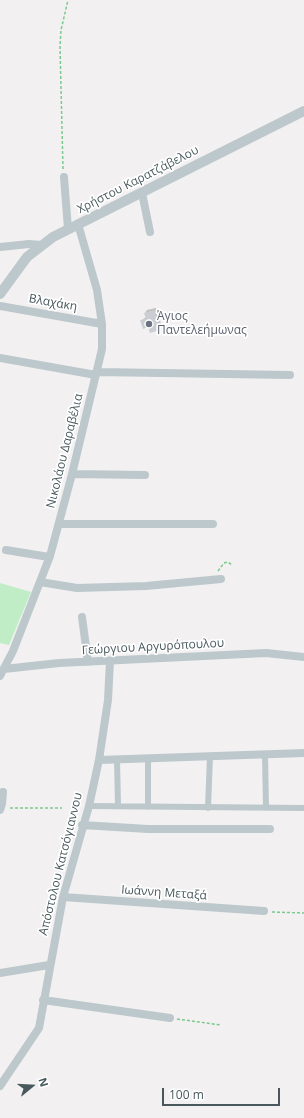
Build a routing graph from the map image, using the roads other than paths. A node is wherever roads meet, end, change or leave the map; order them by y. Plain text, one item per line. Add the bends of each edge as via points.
1 (304, 111) edge
2 (64, 176) road end
3 (142, 193) junction
4 (78, 224) junction
5 (68, 229) junction
6 (150, 232) dead end
7 (42, 245) junction
8 (0, 247) edge
9 (0, 294) edge
10 (0, 306) edge
11 (102, 324) junction
12 (0, 358) edge
13 (96, 373) junction
14 (290, 375) dead end
15 (72, 474) junction
16 (145, 475) dead end
17 (59, 524) junction
18 (213, 524) dead end
19 (6, 550) dead end
20 (49, 557) junction
21 (218, 579) road end
22 (40, 582) junction
23 (82, 617) dead end
24 (304, 657) edge
25 (110, 661) junction
26 (88, 662) junction
27 (2, 672) edge
28 (304, 753) edge
29 (265, 755) junction
30 (210, 756) junction
31 (148, 758) junction
32 (117, 759) junction
33 (99, 760) junction
34 (3, 792) dead end
35 (89, 806) junction
36 (118, 806) junction
37 (148, 807) junction
38 (208, 808) junction
39 (266, 808) junction
40 (304, 808) edge
41 (0, 810) edge
42 (82, 825) junction
43 (270, 829) dead end
44 (63, 897) junction
45 (264, 911) road end
46 (49, 965) junction
47 (0, 973) edge
48 (43, 1000) junction
49 (170, 1018) road end
50 (0, 1086) edge

1 - 3 street, Χρήστου Καρατζάβελου
2 - 5 street
3 - 4 street, Χρήστου Καρατζάβελου
3 - 6 street
4 - 5 street, Χρήστου Καρατζάβελου
4 - 11 street, Νικολάου Δαραβέλια via 97,290
5 - 7 street, Χρήστου Καρατζάβελου
7 - 8 street
7 - 9 street, Χρήστου Καρατζάβελου via 27,257
10 - 11 street, Βλαχάκη
11 - 13 street, Νικολάου Δαραβέλια via 102,349
12 - 13 street
13 - 14 street
13 - 15 street, Νικολάου Δαραβέλια
15 - 16 street
15 - 17 street, Νικολάου Δαραβέλια
17 - 18 street
17 - 20 street, Νικολάου Δαραβέλια
19 - 20 street
20 - 22 street, Νικολάου Δαραβέλια
21 - 22 street via 146,586 84,588 61,587
22 - 27 street, Νικολάου Δαραβέλια
23 - 26 street
24 - 25 street, Γεώργιου Αργυρόπουλου via 266,653
25 - 26 street, Γεώργιου Αργυρόπουλου
25 - 33 street, Απόστολου Κατσόγιαννου via 108,700
26 - 27 street, Γεώργιου Αργυρόπουλου via 59,663
28 - 29 street
29 - 30 street
29 - 39 street
30 - 31 street
30 - 38 street
31 - 32 street
31 - 37 street
32 - 33 street
32 - 36 street
33 - 35 street, Απόστολου Κατσόγιαννου
34 - 41 street
35 - 36 street
35 - 42 street, Απόστολου Κατσόγιαννου
36 - 37 street
37 - 38 street
38 - 39 street
39 - 40 street
42 - 43 street via 148,829
42 - 44 street, Απόστολου Κατσόγιαννου
44 - 45 street, Ιωάννη Μεταξά
44 - 46 street, Απόστολου Κατσόγιαννου
46 - 47 street
46 - 48 street, Απόστολου Κατσόγιαννου
48 - 49 street
48 - 50 street, Απόστολου Κατσόγιαννου via 39,1028

